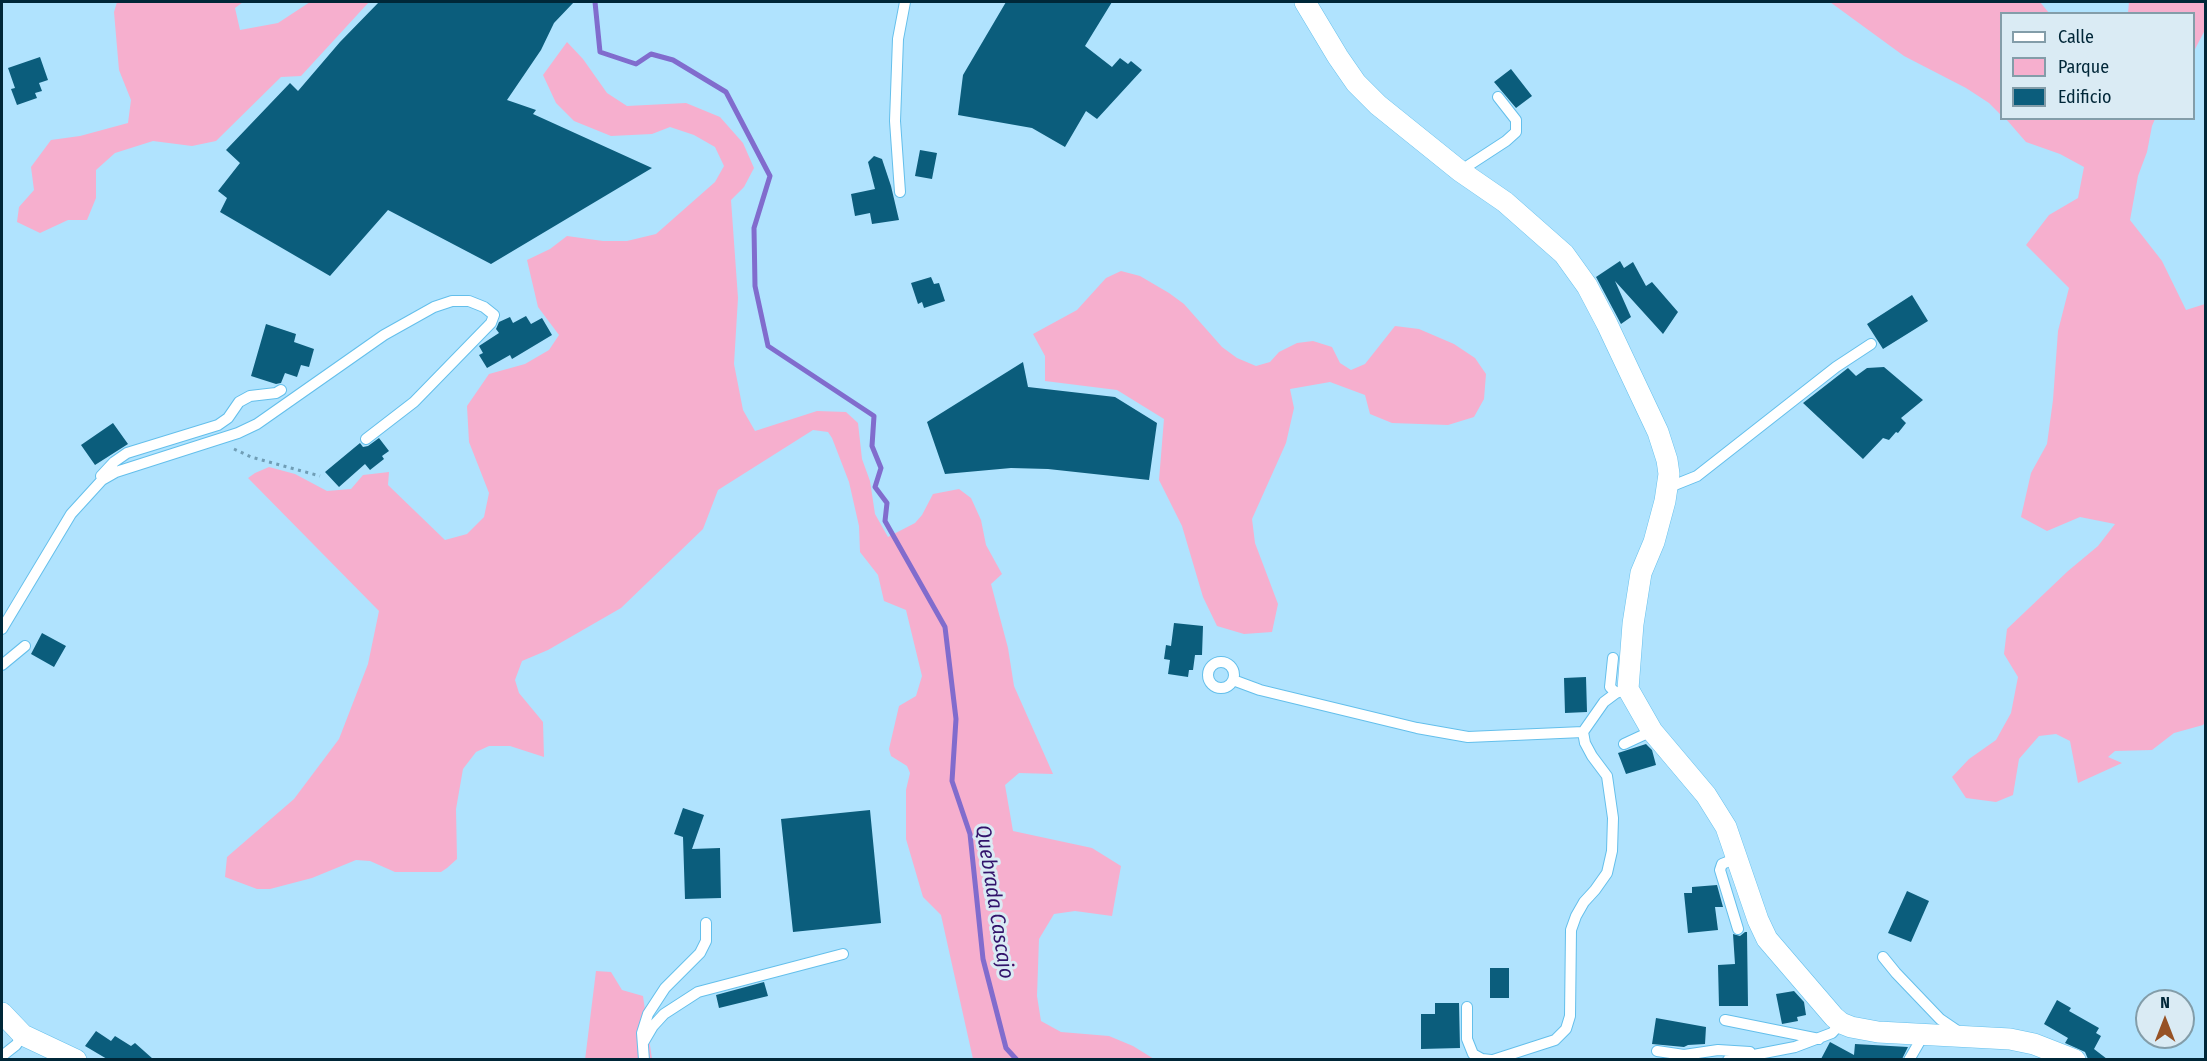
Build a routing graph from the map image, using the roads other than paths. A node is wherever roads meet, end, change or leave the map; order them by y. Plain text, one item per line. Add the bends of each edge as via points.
1 (904, 2) edge
2 (1305, 2) edge
3 (1498, 97) dead end
4 (1460, 171) junction
5 (900, 192) dead end
6 (1871, 344) dead end
7 (281, 390) dead end
8 (366, 439) dead end
9 (1667, 488) junction
10 (88, 493) junction
11 (2, 629) edge
12 (25, 646) dead end
13 (1613, 658) dead end
14 (2, 665) edge
15 (1233, 680) dead end
16 (1622, 691) junction
17 (1652, 731) junction
18 (1583, 732) junction
19 (1624, 744) dead end
20 (1737, 858) junction
21 (706, 923) dead end
22 (1738, 929) dead end
23 (843, 954) dead end
24 (1883, 957) dead end
25 (1467, 1007) dead end
26 (2, 1013) edge
27 (1725, 1020) dead end
28 (1841, 1023) junction
29 (1924, 1034) junction
30 (23, 1035) junction
31 (1964, 1036) junction
32 (1820, 1039) junction
33 (643, 1043) junction
34 (1657, 1051) dead end
35 (1759, 1052) junction
36 (2, 1056) edge
37 (76, 1059) edge
38 (644, 1059) edge
39 (1492, 1059) edge
40 (1728, 1059) edge
41 (1909, 1059) edge
42 (2075, 1059) edge

1 - 5 lane via 898,39 895,121
2 - 4 street via 1356,83
3 - 4 lane via 1516,120 1516,132
4 - 9 street via 1505,202 1564,254 1587,286 1658,432 1667,460
6 - 9 lane via 1697,476
7 - 10 lane via 239,402 218,425 127,453 114,462
8 - 10 lane via 414,402 494,315 469,301 434,307 384,335 257,424 116,472
9 - 16 street via 1641,573
10 - 11 lane
12 - 14 lane
13 - 16 lane via 1610,687
15 - 18 lane via 1260,690 1468,737
16 - 17 street
16 - 18 lane via 1604,702
17 - 19 lane
17 - 20 street via 1706,795 1726,827
18 - 39 lane via 1592,756 1607,776 1613,818 1612,851 1607,873 1584,902 1571,930 1570,1016 1566,1029 1555,1040
20 - 22 lane via 1722,864 1720,870
20 - 28 street via 1767,939
21 - 33 lane via 706,941 700,953 665,988 648,1014
23 - 33 lane via 698,992 664,1014
24 - 31 lane via 1940,1019
25 - 39 lane via 1467,1039 1473,1054
26 - 30 street
27 - 32 lane
28 - 29 street via 1878,1032
28 - 32 lane
29 - 31 street
29 - 41 lane
30 - 36 lane
30 - 37 street
31 - 42 street via 2010,1039
32 - 35 lane
33 - 38 lane
34 - 35 lane via 1684,1055 1718,1050
35 - 40 lane

